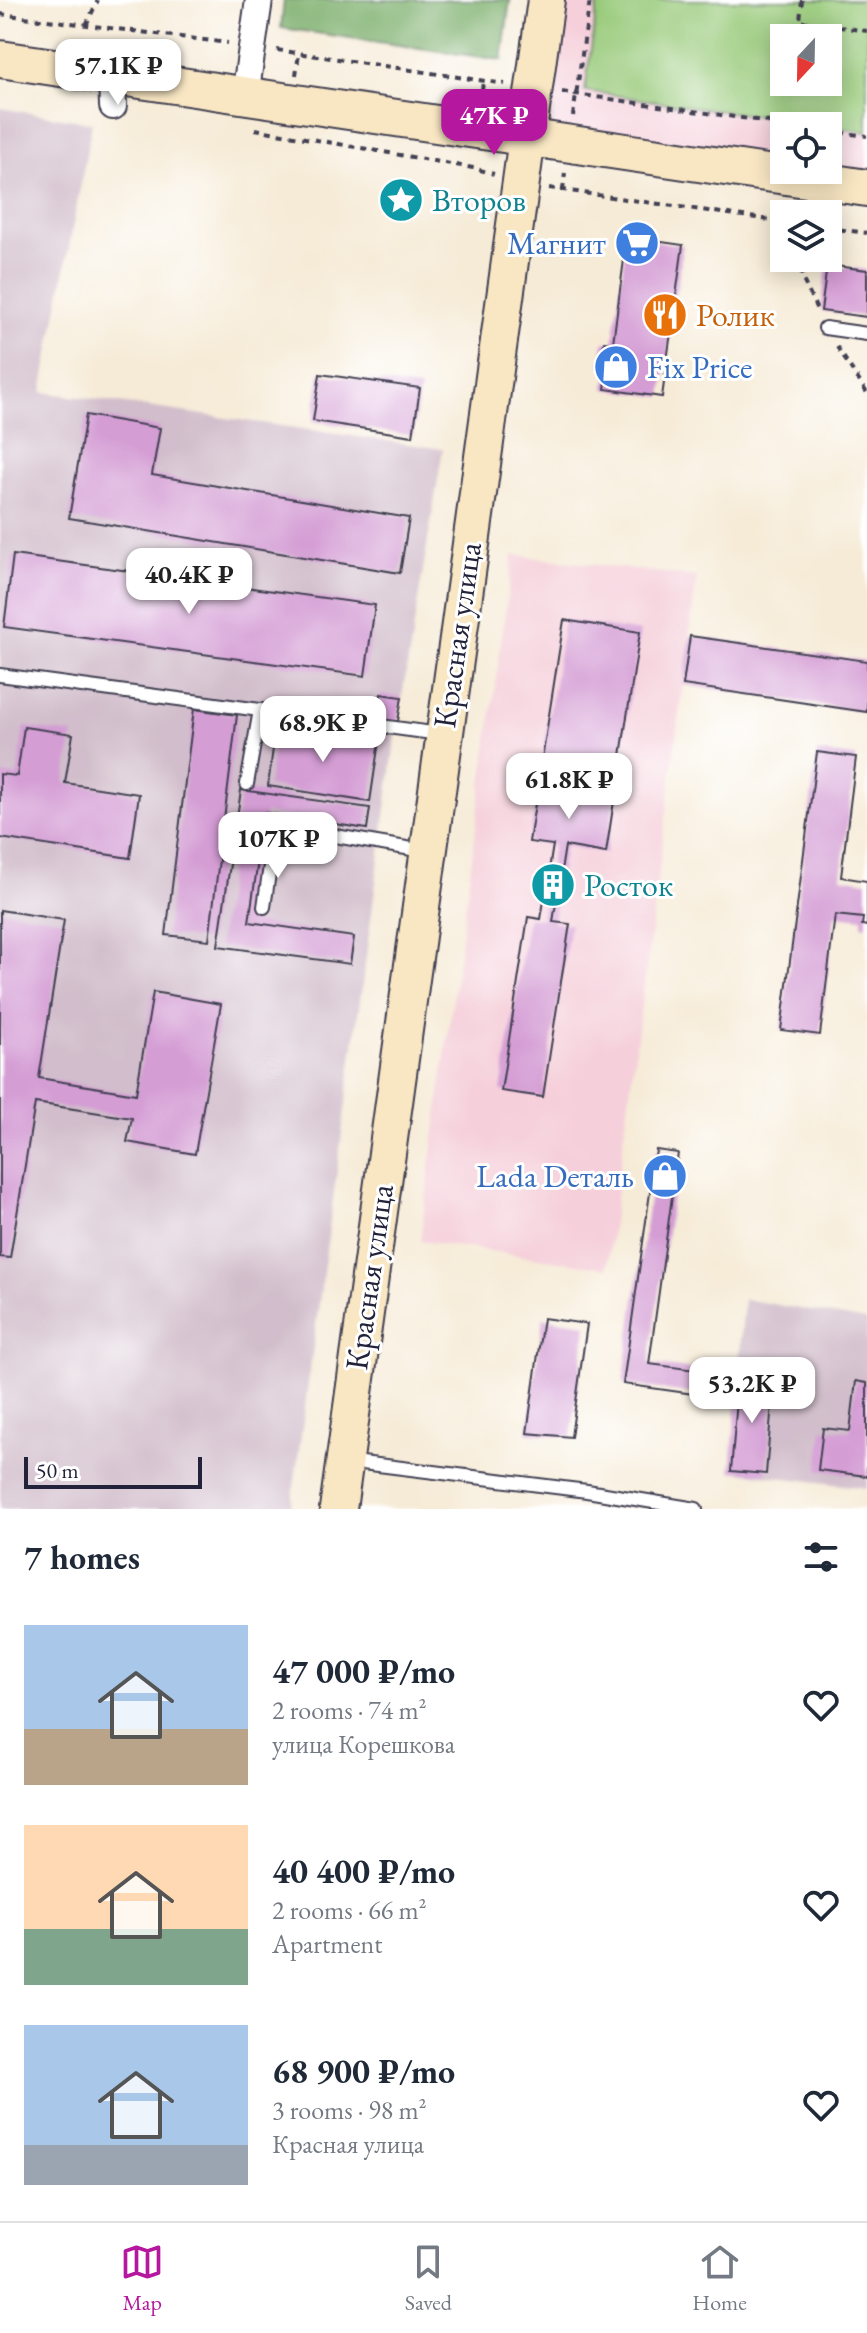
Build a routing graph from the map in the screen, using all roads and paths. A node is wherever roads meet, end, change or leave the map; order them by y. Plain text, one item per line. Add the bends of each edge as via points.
1 (98, 0) edge
2 (259, 0) edge
3 (546, 0) edge
4 (590, 0) edge
5 (802, 0) edge
6 (0, 14) edge
7 (86, 25) junction
8 (867, 31) edge
9 (253, 46) junction
10 (0, 59) edge
11 (534, 88) junction
12 (577, 94) junction
13 (244, 112) junction
14 (770, 122) edge
15 (842, 133) edge
16 (867, 136) edge
17 (526, 138) junction
18 (568, 145) junction
19 (521, 183) junction
20 (867, 188) edge
21 (563, 190) junction
22 (770, 220) edge
23 (842, 230) edge
24 (867, 233) edge
25 (825, 328) dead end
26 (867, 334) edge
27 (0, 675) edge
28 (260, 710) junction
29 (443, 734) junction
30 (247, 784) dead end
31 (427, 851) junction
32 (264, 907) dead end
33 (345, 1461) junction
34 (338, 1509) edge
35 (696, 1509) edge

1 - 7 path
2 - 9 street
3 - 11 main road, Красная улица
4 - 12 path
5 - 8 path via 800,21
6 - 7 path
7 - 9 path
9 - 11 path
9 - 13 street
10 - 13 main road via 112,91
11 - 12 path
11 - 17 main road, Красная улица
12 - 14 path
12 - 18 path
13 - 17 main road
13 - 19 path
15 - 16 path
17 - 18 main road
17 - 19 main road, Красная улица
18 - 20 main road
18 - 21 path
19 - 21 path
19 - 29 main road, Красная улица
21 - 22 path
23 - 24 path
25 - 26 lane
27 - 28 lane
28 - 29 lane
28 - 30 lane
29 - 31 main road, Красная улица
31 - 32 lane via 276,826
31 - 33 main road, Красная улица
33 - 34 main road, Красная улица
33 - 35 lane

